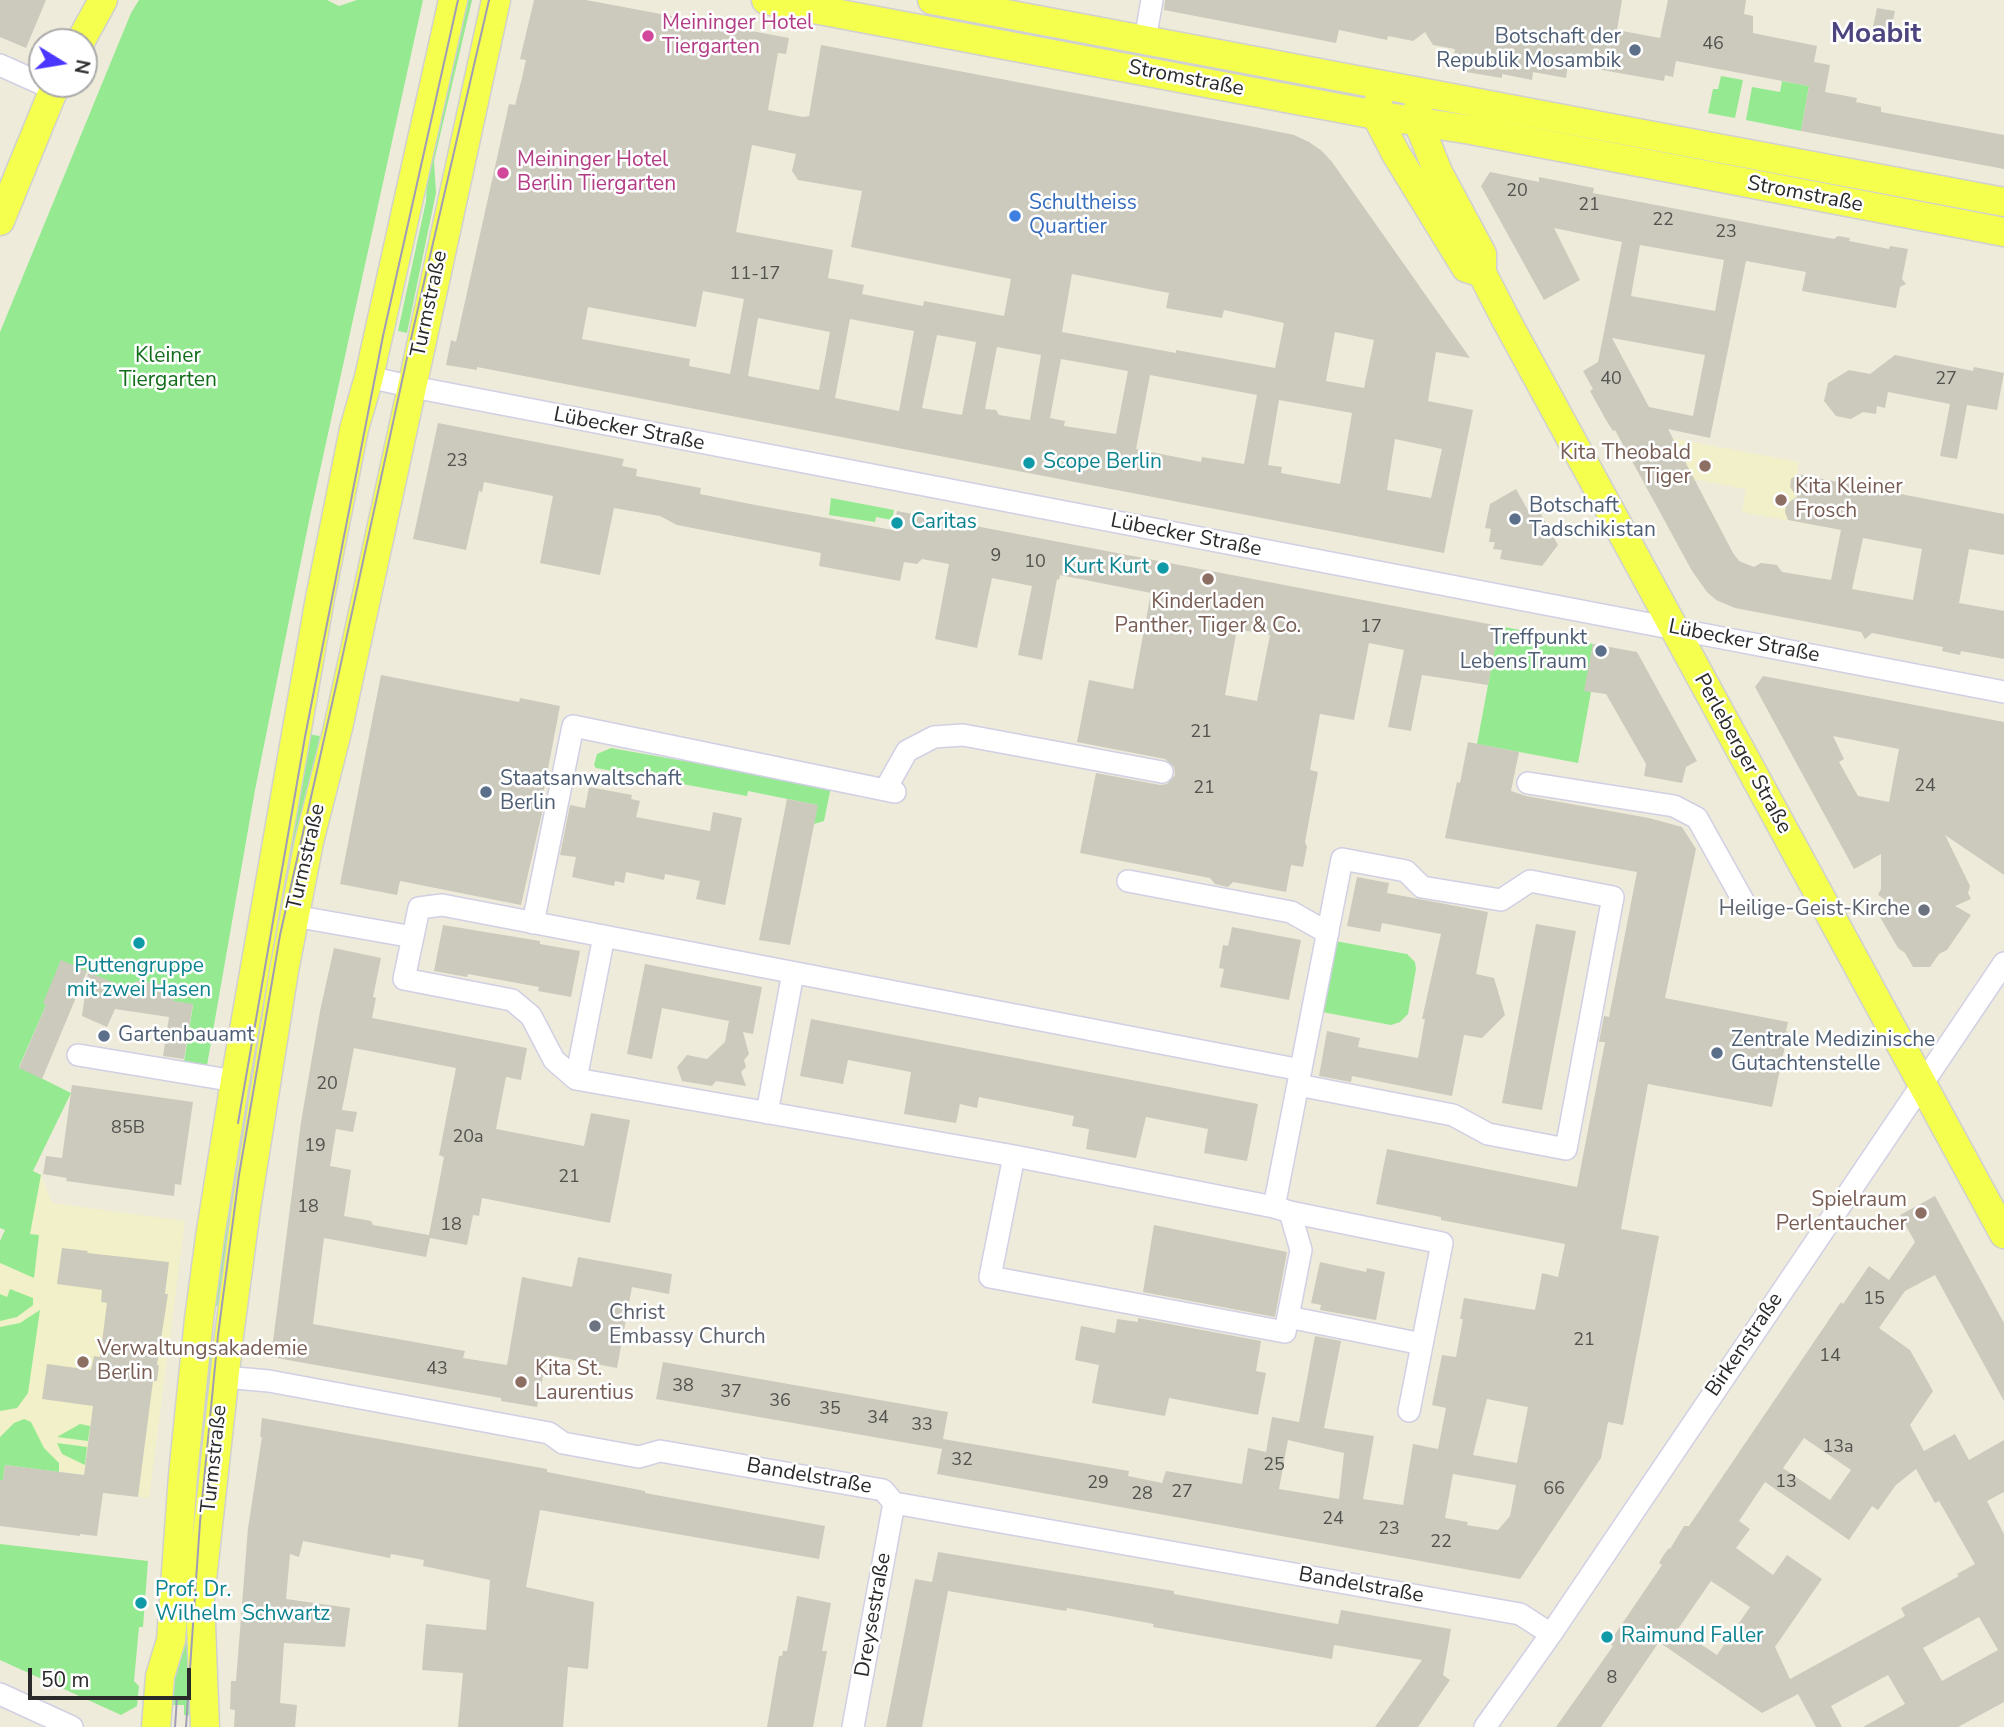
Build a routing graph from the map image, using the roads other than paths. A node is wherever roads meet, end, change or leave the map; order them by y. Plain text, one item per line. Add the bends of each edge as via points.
1 (87, 0) edge
2 (103, 0) edge
3 (453, 0) edge
4 (496, 0) edge
5 (766, 0) edge
6 (932, 0) edge
7 (1152, 0) edge
8 (77, 28) edge
9 (88, 28) edge
10 (1145, 40) junction
11 (0, 65) edge
12 (28, 76) edge
13 (1381, 85) junction
14 (1419, 92) junction
15 (46, 98) edge
16 (1376, 115) junction
17 (1418, 122) junction
18 (1611, 128) junction
19 (1606, 157) junction
20 (2004, 202) edge
21 (0, 221) edge
22 (2004, 232) edge
23 (1482, 274) junction
24 (369, 377) junction
25 (413, 387) junction
26 (1674, 628) junction
27 (2004, 692) edge
28 (1162, 772) dead end
29 (1528, 783) dead end
30 (1128, 881) dead end
31 (1745, 904) dead end
32 (294, 916) junction
33 (533, 923) junction
34 (1328, 933) junction
35 (604, 936) junction
36 (413, 937) junction
37 (2004, 963) edge
38 (793, 973) junction
39 (78, 1055) dead end
40 (1299, 1077) junction
41 (576, 1079) junction
42 (235, 1081) junction
43 (1923, 1084) junction
44 (767, 1113) junction
45 (1014, 1156) junction
46 (1282, 1210) junction
47 (2004, 1234) edge
48 (1288, 1317) junction
49 (1422, 1344) junction
50 (224, 1377) junction
51 (1409, 1411) dead end
52 (894, 1503) junction
53 (1551, 1634) junction
54 (0, 1694) edge
55 (72, 1727) edge
56 (156, 1727) edge
57 (205, 1727) edge
58 (853, 1727) edge
59 (1485, 1727) edge

1 - 8 main road
2 - 9 main road
3 - 24 main road, Turmstraße
4 - 25 main road, Turmstraße
5 - 16 main road, Stromstraße
6 - 10 main road, Stromstraße
7 - 10 street
10 - 13 main road, Stromstraße
11 - 12 street
13 - 14 main road, Stromstraße
13 - 16 main road
14 - 17 main road, Perleberger Straße
14 - 18 main road, Stromstraße
15 - 21 main road
16 - 17 main road, Stromstraße
16 - 23 main road, Perleberger Straße via 1466,268
17 - 19 main road, Stromstraße
17 - 23 main road, Perleberger Straße via 1438,172 1482,254
18 - 19 street
18 - 20 main road, Stromstraße
19 - 22 main road, Stromstraße
23 - 26 main road, Perleberger Straße
24 - 25 street, Lübecker Straße
24 - 42 main road, Turmstraße via 327,558
25 - 26 street, Lübecker Straße
25 - 32 main road, Turmstraße
26 - 27 street, Lübecker Straße
26 - 43 main road, Perleberger Straße
28 - 33 street via 964,735 934,737 907,751 890,791 573,726
29 - 31 street via 1674,806 1697,818
30 - 34 street via 1291,912
32 - 36 street
32 - 50 main road, Turmstraße
33 - 35 street
33 - 36 street via 442,905 418,908
34 - 40 street
34 - 40 street via 1342,859 1406,871 1422,887 1502,900 1530,881 1614,897 1566,1149 1488,1134 1453,1115
35 - 38 street
35 - 41 street
36 - 41 street via 404,979 512,1000 531,1016 554,1060
37 - 43 street, Birkenstraße
38 - 40 street
38 - 44 street
39 - 42 street
40 - 46 street
41 - 44 street
42 - 56 main road, Turmstraße via 199,1319 171,1640 160,1676
43 - 47 main road, Perleberger Straße
43 - 53 street, Birkenstraße
44 - 45 street
45 - 46 street
45 - 48 street via 990,1277 1285,1332
46 - 48 street via 1301,1250
46 - 49 street via 1441,1242
48 - 49 street
49 - 51 street
50 - 52 street, Bandelstraße via 269,1381 549,1433 563,1443 639,1457 660,1451 883,1490
50 - 57 main road, Turmstraße via 200,1598
52 - 53 street, Bandelstraße via 1520,1614
52 - 58 street, Dreysestraße
53 - 59 street, Birkenstraße
54 - 55 street

